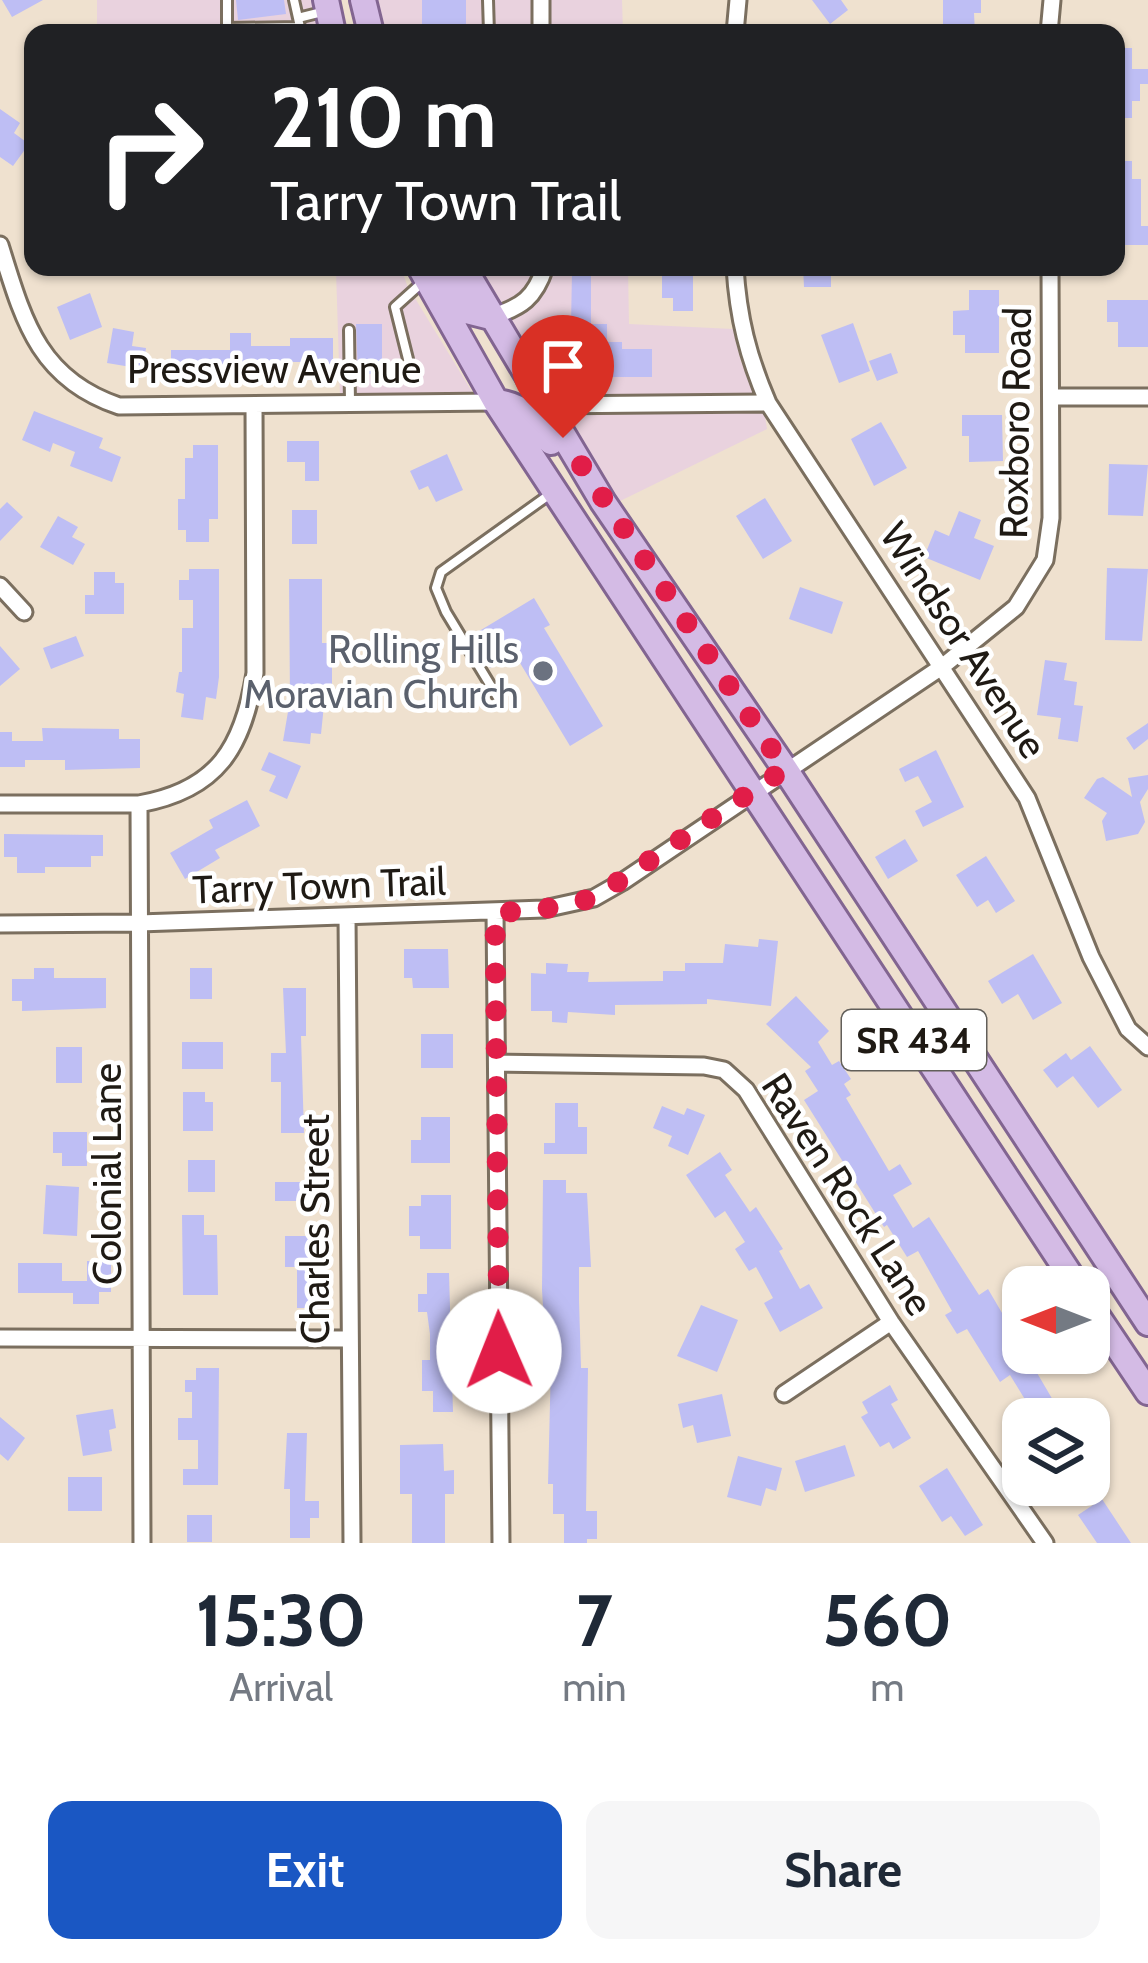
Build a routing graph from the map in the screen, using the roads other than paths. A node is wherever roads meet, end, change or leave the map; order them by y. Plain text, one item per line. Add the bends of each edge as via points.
1 (294, 0) edge
2 (329, 14) edge
3 (298, 18) junction
4 (299, 24) edge
5 (0, 245) edge
6 (423, 276) edge
7 (431, 276) edge
8 (433, 276) edge
9 (468, 276) edge
10 (542, 276) edge
11 (736, 276) edge
12 (1051, 276) edge
13 (491, 317) junction
14 (349, 330) dead end
15 (408, 359) dead end
16 (1051, 397) junction
17 (1148, 397) edge
18 (496, 402) junction
19 (769, 403) junction
20 (350, 404) junction
21 (543, 405) junction
22 (254, 406) junction
23 (554, 491) junction
24 (603, 502) junction
25 (0, 586) edge
26 (25, 612) dead end
27 (943, 666) junction
28 (500, 701) dead end
29 (785, 769) junction
30 (751, 793) junction
31 (0, 804) edge
32 (139, 804) junction
33 (495, 913) junction
34 (347, 916) junction
35 (139, 923) junction
36 (0, 924) edge
37 (1148, 1047) edge
38 (497, 1063) junction
39 (1005, 1179) junction
40 (1064, 1266) edge
41 (1117, 1276) junction
42 (891, 1322) junction
43 (1148, 1323) edge
44 (1110, 1335) edge
45 (0, 1338) edge
46 (142, 1338) junction
47 (349, 1340) junction
48 (1148, 1392) edge
49 (784, 1394) dead end
50 (142, 1543) edge
51 (352, 1543) edge
52 (501, 1543) edge
53 (1045, 1543) edge

1 - 3 lane
2 - 3 lane
3 - 4 lane
5 - 22 street, Pressview Avenue via 34,340 76,387 119,406
6 - 15 lane via 395,307
7 - 18 main road, SR 434
8 - 13 main road via 467,311
9 - 13 main road, SR 434
10 - 13 street via 520,308
11 - 19 street, Windsor Avenue via 749,360
12 - 16 street, Roxboro Road
13 - 21 main road, SR 434
14 - 20 lane
16 - 17 street
16 - 27 street, Roxboro Road via 1045,560 1016,607
18 - 20 street, Pressview Avenue
18 - 23 main road, SR 434
18 - 24 main road via 516,404 539,425 576,481
19 - 21 street
19 - 27 street, Windsor Avenue
20 - 22 street, Pressview Avenue
21 - 24 main road, SR 434
22 - 32 street via 249,713 236,745 202,780
23 - 28 lane via 441,572 436,588
23 - 30 main road, SR 434
24 - 29 main road, SR 434
25 - 26 street
27 - 29 street, Roxboro Road
27 - 37 street, Windsor Avenue via 1027,798 1091,957 1128,1029
29 - 30 street, Roxboro Road
29 - 41 main road, SR 434
30 - 33 street, Tarry Town Trail via 594,898
30 - 39 main road, SR 434
31 - 32 street
32 - 35 street, Colonial Lane
33 - 34 street, Tarry Town Trail
33 - 38 street
34 - 35 street, Tarry Town Trail
34 - 47 street, Charles Street
35 - 36 street, Tarry Town Trail
35 - 46 street, Colonial Lane
38 - 42 street, Raven Rock Lane via 724,1070 746,1090
38 - 52 street
39 - 40 main road, SR 434
39 - 41 main road via 1031,1174 1086,1256
41 - 43 main road, SR 434
42 - 49 street
42 - 53 street, Raven Rock Lane
44 - 48 main road
45 - 46 street
46 - 47 street
46 - 50 street, Colonial Lane
47 - 51 street, Charles Street

